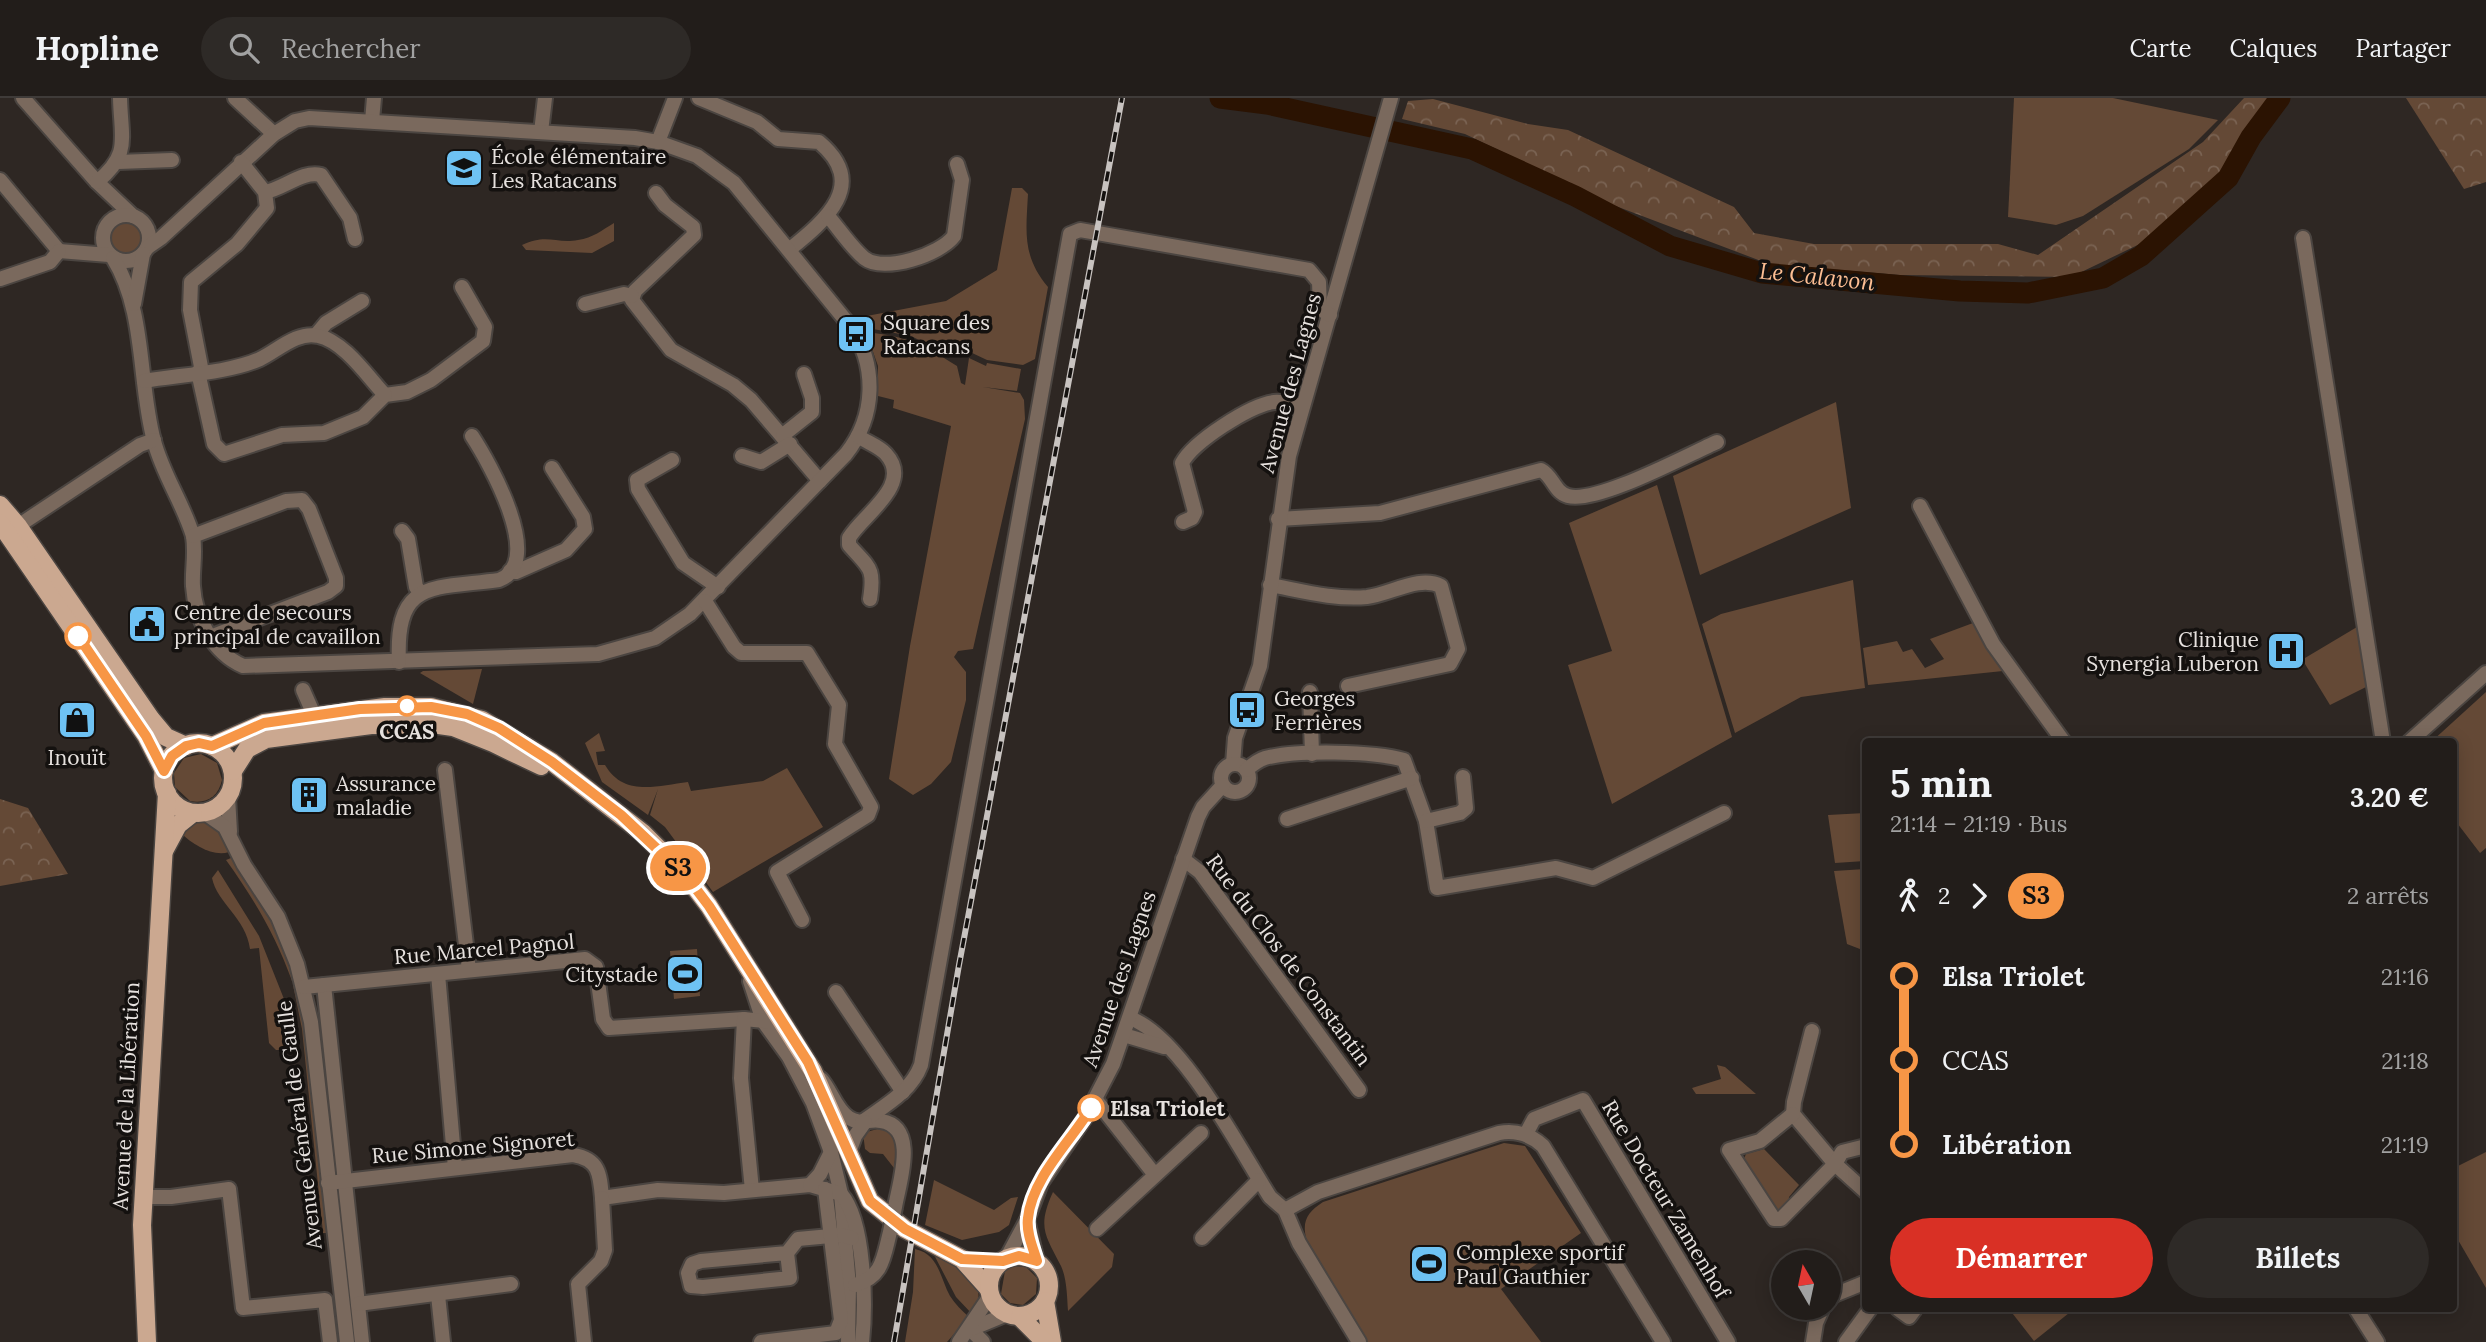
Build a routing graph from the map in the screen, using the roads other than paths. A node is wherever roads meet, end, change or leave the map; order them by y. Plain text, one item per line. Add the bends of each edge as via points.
1 (23, 98) edge
2 (120, 98) edge
3 (235, 98) edge
4 (374, 98) edge
5 (545, 98) edge
6 (675, 98) edge
7 (699, 98) edge
8 (1391, 98) edge
9 (372, 121) junction
10 (541, 132) junction
11 (274, 134) junction
12 (658, 142) junction
13 (172, 160) dead end
14 (118, 162) junction
15 (242, 162) junction
16 (957, 164) dead end
17 (0, 180) edge
18 (97, 182) junction
19 (265, 192) junction
20 (656, 193) dead end
21 (109, 194) junction
22 (828, 216) junction
23 (181, 218) junction
24 (138, 219) junction
25 (111, 220) junction
26 (103, 234) junction
27 (355, 239) dead end
28 (2303, 239) dead end
29 (790, 249) junction
30 (66, 251) junction
31 (145, 251) junction
32 (111, 256) junction
33 (0, 279) edge
34 (462, 287) dead end
35 (632, 296) junction
36 (362, 301) dead end
37 (585, 304) dead end
38 (133, 309) junction
39 (1330, 315) junction
40 (316, 335) junction
41 (200, 372) junction
42 (804, 374) dead end
43 (144, 381) junction
44 (385, 395) junction
45 (1301, 406) junction
46 (472, 436) dead end
47 (858, 436) junction
48 (154, 440) junction
49 (786, 440) junction
50 (1717, 442) dead end
51 (742, 456) dead end
52 (672, 460) dead end
53 (552, 468) dead end
54 (820, 481) junction
55 (0, 505) edge
56 (1920, 506) dead end
57 (1278, 519) junction
58 (1183, 522) dead end
59 (0, 523) edge
60 (18, 526) junction
61 (402, 531) dead end
62 (192, 536) junction
63 (510, 571) junction
64 (1270, 585) junction
65 (718, 587) junction
66 (421, 593) junction
67 (870, 599) dead end
68 (705, 601) junction
69 (209, 637) junction
70 (399, 662) junction
71 (300, 667) junction
72 (2486, 673) edge
73 (1348, 686) dead end
74 (303, 690) junction
75 (1310, 692) dead end
76 (314, 715) junction
77 (287, 719) junction
78 (266, 738) junction
79 (2061, 738) edge
80 (2383, 738) edge
81 (2413, 738) edge
82 (186, 746) junction
83 (212, 746) junction
84 (1312, 754) junction
85 (1240, 767) junction
86 (445, 770) dead end
87 (164, 771) junction
88 (233, 771) junction
89 (1463, 777) dead end
90 (1412, 778) junction
91 (1223, 785) junction
92 (167, 793) junction
93 (228, 797) junction
94 (199, 813) junction
95 (1724, 813) dead end
96 (621, 815) junction
97 (1287, 819) dead end
98 (1426, 821) junction
99 (231, 837) junction
100 (163, 853) junction
101 (1183, 859) junction
102 (802, 920) dead end
103 (741, 957) junction
104 (469, 970) junction
105 (438, 974) junction
106 (324, 985) junction
107 (304, 987) junction
108 (836, 992) dead end
109 (1130, 1018) junction
110 (744, 1019) junction
111 (763, 1021) junction
112 (783, 1023) junction
113 (1812, 1031) dead end
114 (1124, 1035) junction
115 (1169, 1049) junction
116 (813, 1072) junction
117 (1359, 1090) dead end
118 (898, 1096) junction
119 (1096, 1100) junction
120 (1793, 1114) junction
121 (863, 1122) junction
122 (894, 1126) junction
123 (1201, 1133) dead end
124 (1526, 1134) junction
125 (1862, 1147) edge
126 (840, 1153) junction
127 (1835, 1164) junction
128 (455, 1168) junction
129 (1156, 1175) junction
130 (1259, 1180) junction
131 (345, 1181) junction
132 (328, 1183) junction
133 (810, 1185) junction
134 (1862, 1188) edge
135 (825, 1189) junction
136 (752, 1190) junction
137 (841, 1194) junction
138 (143, 1198) junction
139 (602, 1198) junction
140 (1285, 1210) junction
141 (1027, 1220) junction
142 (1097, 1230) dead end
143 (838, 1235) junction
144 (1202, 1238) dead end
145 (858, 1244) junction
146 (787, 1253) junction
147 (962, 1259) junction
148 (1005, 1260) junction
149 (1037, 1261) junction
150 (511, 1284) dead end
151 (855, 1284) junction
152 (1862, 1284) edge
153 (989, 1292) junction
154 (1841, 1292) edge
155 (438, 1295) junction
156 (1045, 1301) junction
157 (358, 1304) junction
158 (1868, 1312) edge
159 (2358, 1312) edge
160 (1014, 1315) junction
161 (1817, 1320) edge
162 (970, 1329) junction
163 (146, 1342) edge
164 (330, 1342) edge
165 (347, 1342) edge
166 (362, 1342) edge
167 (443, 1342) edge
168 (584, 1342) edge
169 (761, 1342) edge
170 (848, 1342) edge
171 (862, 1342) edge
172 (959, 1342) edge
173 (983, 1342) edge
174 (1045, 1342) edge
175 (1052, 1342) edge
176 (1359, 1342) edge
177 (1663, 1342) edge
178 (1728, 1342) edge
179 (1813, 1342) edge
180 (1846, 1342) edge
181 (2377, 1342) edge

1 - 18 street
2 - 14 street
3 - 11 street
4 - 9 street
5 - 10 street
6 - 12 street
7 - 22 street via 757,122 778,139 819,142 825,147 837,162 842,180
8 - 39 street, Avenue des Lagnes
9 - 10 street
9 - 11 street via 309,118
10 - 12 street
11 - 15 street
12 - 29 street via 717,169 751,201
13 - 14 street
14 - 18 street
15 - 19 street
15 - 23 street
16 - 22 street via 962,180 954,236 936,252 875,264 865,259
17 - 30 street
18 - 21 street
19 - 27 street via 307,174 321,175 350,218
19 - 41 street via 267,208 237,244 191,282 190,310
20 - 35 street via 692,227 694,235
21 - 24 street
21 - 25 street
22 - 29 street
23 - 24 street via 165,224
23 - 31 street
24 - 25 street via 121,215
24 - 31 street via 149,234
25 - 26 street
26 - 30 street
26 - 32 street via 103,245
28 - 80 street
29 - 47 street via 851,327 866,355 869,401
30 - 32 street
30 - 33 street via 50,262
31 - 32 street via 125,261
31 - 38 street
32 - 38 street
34 - 44 street via 486,337 431,380 407,392
35 - 37 street
35 - 49 street via 671,350 733,386
36 - 40 street via 326,323
38 - 43 street
39 - 45 street, Avenue des Lagnes
39 - 118 street via 1320,309 1319,282 1309,270 1143,239 1080,230 1070,234 925,1042 916,1078
40 - 41 street via 300,337 246,364
40 - 44 street via 331,340
41 - 43 street
41 - 44 street via 214,444 224,454 282,435 324,433 363,417
42 - 49 street via 812,412
43 - 48 street
45 - 57 street, Avenue des Lagnes
45 - 58 street via 1263,405 1188,453 1182,463 1195,512
46 - 63 street via 503,494 517,534
47 - 54 street
47 - 67 street via 887,454 892,467 892,485 885,498 849,538 849,545 869,565 873,576
48 - 60 street
48 - 62 street
49 - 51 street via 761,461
49 - 54 street
50 - 57 street via 1586,497 1558,491 1541,470 1380,513
52 - 65 street via 637,480 638,489 683,563
53 - 63 street via 583,517 585,529 566,550
54 - 65 street
55 - 60 main road
56 - 79 street via 1993,644
57 - 64 street, Avenue des Lagnes
59 - 87 main road via 146,736
60 - 82 main road via 150,719 166,737
61 - 66 street
62 - 69 street via 194,600
62 - 69 street via 286,501 302,500 336,578 336,586 328,592
63 - 66 street via 499,580
64 - 73 street via 1349,598 1426,582 1441,586 1458,649 1455,658 1440,667
64 - 85 street, Avenue des Lagnes via 1260,666 1235,738
65 - 68 street
66 - 70 street via 401,615
68 - 70 street via 669,630 620,650
68 - 102 street via 741,653 807,653 839,705 835,744 871,807 868,815 777,872
69 - 71 street via 230,660 243,666
70 - 71 street
71 - 74 street
72 - 81 street
74 - 76 street
74 - 77 street via 302,703
75 - 84 street
76 - 77 main road
76 - 78 street via 309,725
76 - 96 main road via 407,706 467,714 531,748
77 - 83 main road via 253,726
78 - 88 main road via 247,749
78 - 96 main road via 402,723 453,727 530,760
82 - 83 main road
82 - 87 main road via 172,756
83 - 88 main road via 226,756
84 - 85 street via 1268,758
84 - 90 street via 1390,756 1404,760
85 - 91 street via 1222,772
85 - 91 street via 1247,783 1241,790 1231,791
86 - 104 street
87 - 92 main road
88 - 93 main road
89 - 98 street via 1466,807 1460,813
90 - 97 street
90 - 98 street
91 - 101 street, Avenue des Lagnes via 1203,807
92 - 94 main road via 177,806
92 - 100 main road, Avenue de la Libération
93 - 94 main road via 214,810
93 - 99 street, Avenue Général de Gaulle
94 - 99 street, Avenue Général de Gaulle via 221,822
94 - 100 main road, Avenue de la Libération via 178,825
95 - 98 street via 1593,878 1556,868 1437,888
96 - 103 main road via 687,877
99 - 107 street, Avenue Général de Gaulle via 278,918
100 - 138 main road, Avenue de la Libération
101 - 109 street, Avenue des Lagnes
101 - 117 street, Rue du Clos de Constantin via 1200,872
103 - 111 street
103 - 112 main road
104 - 105 street, Rue Marcel Pagnol
104 - 110 street, Rue Marcel Pagnol via 591,961 596,967 603,1019 615,1030
105 - 106 street, Rue Marcel Pagnol
105 - 128 street
106 - 107 street, Rue Marcel Pagnol
106 - 131 street
107 - 132 street, Avenue Général de Gaulle
108 - 118 street
109 - 114 street, Avenue des Lagnes
109 - 115 street via 1146,1025
110 - 111 street, Rue Marcel Pagnol
110 - 136 street via 741,1079
111 - 112 street, Rue Marcel Pagnol
111 - 126 street via 789,1058
112 - 116 main road
113 - 120 street
114 - 115 street
114 - 119 street, Avenue des Lagnes
115 - 130 street via 1186,1066
116 - 121 street via 846,1117
116 - 126 main road
118 - 121 street
118 - 122 street via 891,1116
119 - 129 street
119 - 141 street, Avenue des Lagnes via 1041,1183
120 - 127 street
120 - 127 street via 1760,1141 1729,1150 1774,1219 1781,1219
121 - 122 street via 879,1120
121 - 126 street
122 - 151 street, bridge via 904,1145 890,1232 872,1279
123 - 129 street
124 - 140 street via 1499,1133 1318,1192
124 - 177 street via 1543,1146
124 - 178 street, Rue Docteur Zamenhof via 1534,1119 1583,1100
125 - 127 street via 1842,1152
126 - 133 street
126 - 137 street
126 - 147 main road via 879,1210
127 - 134 street
128 - 131 street, Rue Simone Signoret
128 - 139 street, Rue Simone Signoret via 583,1157 600,1171
129 - 142 street
130 - 140 street via 1274,1204
130 - 144 street
131 - 132 street, Rue Simone Signoret
131 - 157 street
132 - 165 street, Avenue Général de Gaulle
133 - 135 street
133 - 136 street
135 - 137 street
135 - 143 street
136 - 139 street via 658,1190
137 - 143 street
137 - 145 street via 855,1218
138 - 163 main road, Avenue de la Libération
138 - 164 street via 229,1189 243,1308 325,1300
139 - 168 street, Rue Simone Signoret via 605,1250 601,1261 578,1284
140 - 176 street
141 - 148 street, Avenue des Lagnes
141 - 149 street
143 - 145 street
143 - 146 street via 798,1239
143 - 151 street
143 - 169 street via 841,1320 836,1332
145 - 151 street
146 - 146 street via 790,1278 691,1286 688,1273 692,1264
147 - 148 main road
147 - 153 main road
148 - 149 main road via 1019,1256
148 - 153 main road via 993,1270
149 - 156 main road via 1049,1280
150 - 155 street
151 - 170 street
151 - 171 street
152 - 154 street
153 - 160 main road via 997,1307
153 - 162 street
155 - 157 street
155 - 167 street
156 - 160 main road via 1037,1311
156 - 175 main road
157 - 166 street
158 - 180 street
159 - 181 street
160 - 162 street
160 - 174 main road
161 - 179 street
162 - 172 street
162 - 173 street

